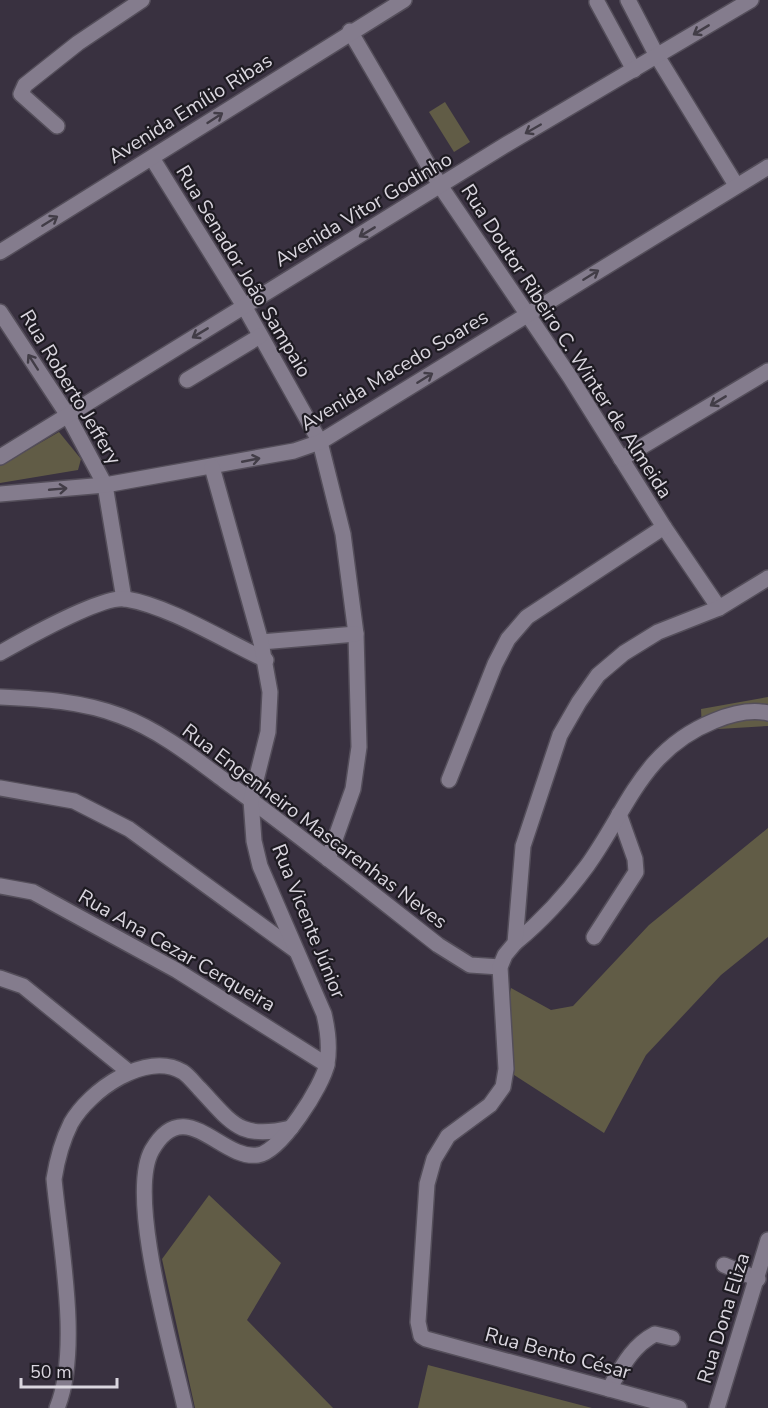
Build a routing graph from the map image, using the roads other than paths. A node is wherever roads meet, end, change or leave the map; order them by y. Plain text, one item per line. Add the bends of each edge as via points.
1 (142, 0) edge
2 (404, 0) edge
3 (628, 0) edge
4 (751, 0) edge
5 (597, 2) dead end
6 (350, 31) junction
7 (657, 56) junction
8 (634, 70) junction
9 (57, 126) dead end
10 (152, 158) junction
11 (768, 167) edge
12 (736, 185) junction
13 (441, 187) junction
14 (0, 252) edge
15 (244, 306) junction
16 (0, 312) edge
17 (527, 315) junction
18 (260, 336) junction
19 (768, 371) edge
20 (187, 380) dead end
21 (67, 414) junction
22 (320, 442) junction
23 (0, 457) edge
24 (621, 459) junction
25 (212, 467) junction
26 (105, 485) junction
27 (0, 494) edge
28 (664, 526) junction
29 (768, 578) edge
30 (124, 598) junction
31 (719, 608) junction
32 (356, 634) junction
33 (261, 642) junction
34 (0, 654) edge
35 (266, 660) junction
36 (0, 698) edge
37 (768, 713) edge
38 (448, 780) dead end
39 (0, 788) edge
40 (251, 800) junction
41 (619, 814) junction
42 (328, 860) junction
43 (0, 886) edge
44 (594, 937) dead end
45 (514, 943) junction
46 (296, 951) junction
47 (500, 967) junction
48 (0, 978) edge
49 (327, 1065) junction
50 (129, 1072) junction
51 (291, 1128) junction
52 (768, 1240) edge
53 (724, 1265) dead end
54 (758, 1280) junction
55 (672, 1338) dead end
56 (609, 1389) junction
57 (60, 1401) edge
58 (650, 1404) edge
59 (185, 1408) edge
60 (679, 1408) edge
61 (717, 1408) edge

1 - 9 street via 25,85 21,94
2 - 6 street, Avenida Emílio Ribas
3 - 7 street
4 -> 7 street, Avenida Vitor Godinho
5 - 8 street
10 -> 6 street, Avenida Emílio Ribas
6 - 13 street, Rua Doutor Ribeiro C. Winter de Almeida
7 - 8 street, Avenida Vitor Godinho
7 - 12 street
8 -> 13 street, Avenida Vitor Godinho
14 -> 10 street, Avenida Emílio Ribas
10 - 15 street, Rua Senador João Sampaio
11 - 12 street, Avenida Macedo Soares
17 -> 12 street, Avenida Macedo Soares
13 -> 15 street, Avenida Vitor Godinho
13 - 17 street, Rua Doutor Ribeiro C. Winter de Almeida
15 - 18 street, Rua Senador João Sampaio
15 -> 21 street, Avenida Vitor Godinho
21 -> 16 street, Rua Roberto Jeffery
22 -> 17 street, Avenida Macedo Soares
17 - 24 street, Rua Doutor Ribeiro C. Winter de Almeida
18 - 20 street
18 - 22 street, Rua Senador João Sampaio
19 -> 24 street
21 - 23 street, Avenida Vitor Godinho
21 - 26 street, Rua Roberto Jeffery
25 -> 22 street, Avenida Macedo Soares
22 - 32 street, Rua Senador João Sampaio via 343,534
24 - 28 street, Rua Doutor Ribeiro C. Winter de Almeida
25 - 26 street, Avenida Macedo Soares
25 - 33 street, Rua Vicente Júnior
27 -> 26 street, Avenida Macedo Soares
26 - 30 street, Rua Roberto Jeffery
28 - 31 street, Rua Doutor Ribeiro C. Winter de Almeida
28 - 38 street via 548,601 514,632 495,664
29 - 31 street
30 - 34 street via 95,606
30 - 35 street via 170,614
31 - 45 street via 658,632 624,653 598,675 579,702 560,735 523,846
32 - 33 street
32 - 42 street, Rua Senador João Sampaio via 359,726 355,778
33 - 35 street, Rua Vicente Júnior
35 - 40 street, Rua Vicente Júnior via 270,692 268,732
36 - 40 street, Rua Engenheiro Mascarenhas Neves via 91,706 124,717 175,744
37 - 41 street via 730,715 666,748
39 - 46 street via 74,801 129,829
40 - 42 street, Rua Engenheiro Mascarenhas Neves
40 - 46 street, Rua Vicente Júnior via 260,866
41 - 44 street via 636,872
41 - 45 street via 558,905
42 - 47 street, Rua Engenheiro Mascarenhas Neves via 454,956 470,965
43 - 49 street, Rua Ana Cezar Cerqueira via 33,892 166,964
45 - 47 street
46 - 49 street, Rua Vicente Júnior via 324,1014 329,1035
47 - 56 street, Rua Bento César via 506,1069 502,1087 490,1105 448,1136 434,1159 427,1184 418,1322 421,1336
48 - 50 street via 23,986
49 - 51 street, Rua Vicente Júnior
50 - 51 street via 167,1067 183,1072 233,1124 249,1132
50 - 57 street via 97,1092 72,1122 58,1156 54,1179 69,1356
51 - 59 street, Rua Vicente Júnior via 272,1149 246,1156 195,1128 179,1128 165,1134 152,1150 143,1173 142,1200 153,1264
52 - 54 street, Rua Dona Eliza
53 - 54 street
54 - 61 street, Rua Dona Eliza
55 - 56 street via 655,1334 641,1341
56 - 58 street, Rua Bento César
58 - 60 street, Rua Bento César

